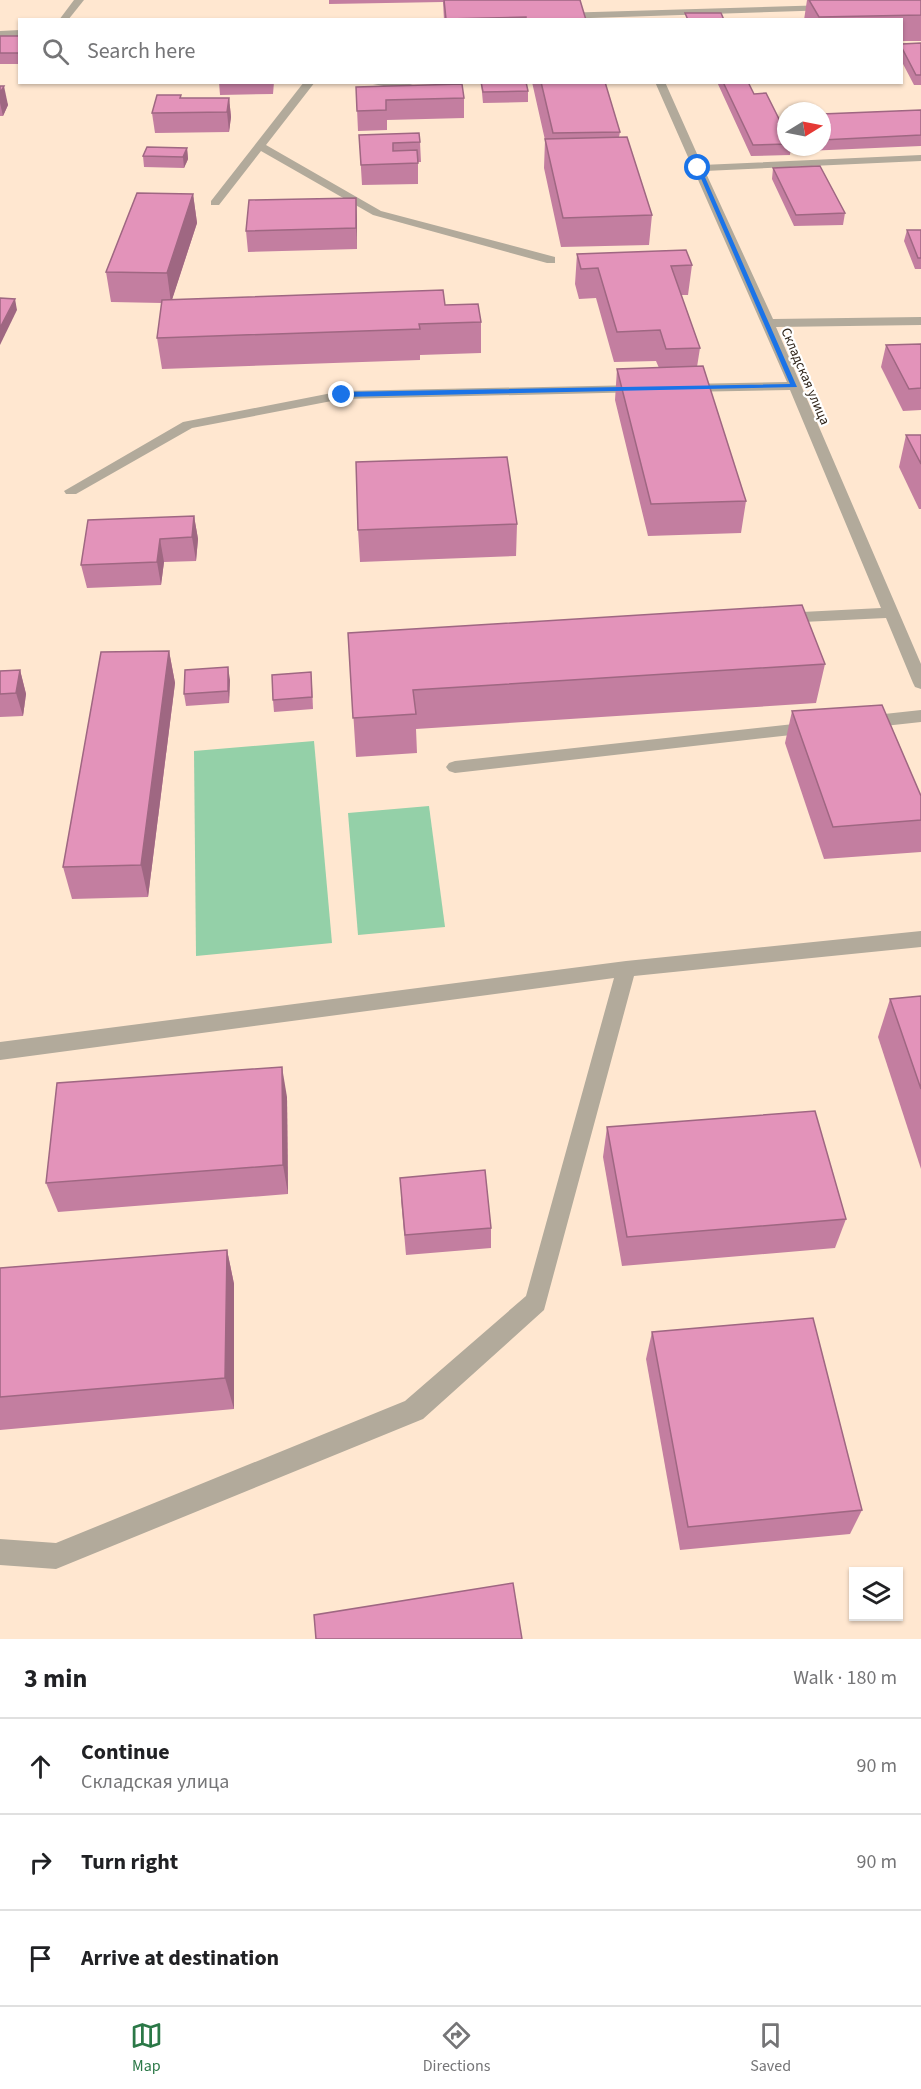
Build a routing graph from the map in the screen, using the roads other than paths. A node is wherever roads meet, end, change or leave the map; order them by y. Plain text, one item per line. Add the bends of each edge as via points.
1 (79, 0) edge
2 (647, 2) dead end
3 (839, 8) edge
4 (548, 16) edge
5 (641, 16) edge
6 (65, 18) edge
7 (18, 33) edge
8 (0, 34) edge
9 (308, 84) edge
10 (381, 84) edge
11 (661, 84) edge
12 (424, 90) edge
13 (260, 146) junction
14 (921, 158) edge
15 (698, 168) junction
16 (215, 203) dead end
17 (551, 260) dead end
18 (921, 321) edge
19 (768, 323) junction
20 (795, 386) junction
21 (675, 388) edge
22 (652, 389) edge
23 (71, 491) dead end
24 (891, 613) junction
25 (762, 619) edge
26 (921, 683) edge
27 (921, 716) edge
28 (851, 724) edge
29 (828, 727) edge
30 (454, 767) dead end
31 (921, 939) edge
32 (626, 969) junction
33 (0, 1051) edge
34 (0, 1552) edge

1 - 6 street
2 - 5 street
3 - 5 street
4 - 5 street
7 - 8 street
9 - 13 street
10 - 12 street
11 - 15 street, Складская улица
13 - 16 street
13 - 17 street via 377,213
14 - 15 street
15 - 19 street, Складская улица
18 - 19 street
19 - 20 street, Складская улица
20 - 21 street
20 - 24 street, Складская улица
22 - 23 street via 342,395 188,426
24 - 25 street
24 - 26 street, Складская улица
27 - 28 street
29 - 30 street
31 - 32 street
32 - 33 street
32 - 34 street via 536,1302 414,1410 56,1556

